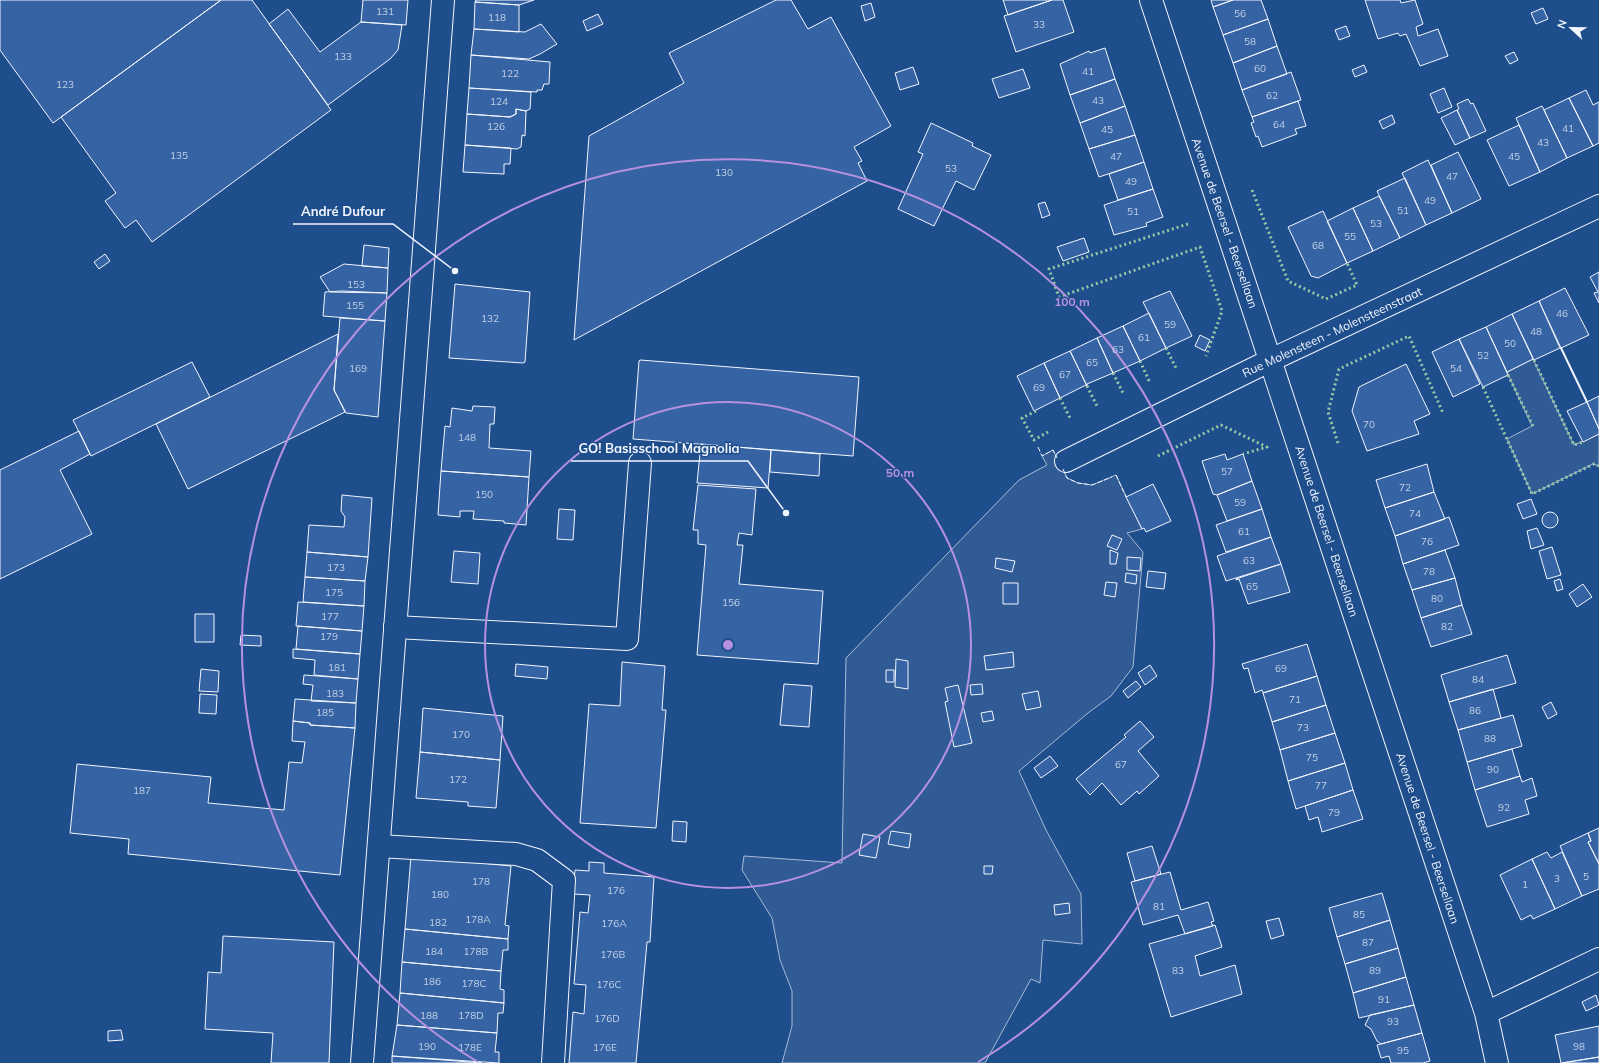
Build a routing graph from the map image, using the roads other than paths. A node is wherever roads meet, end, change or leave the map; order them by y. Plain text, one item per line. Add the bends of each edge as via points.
1 (443, 0) edge
2 (1151, 0) edge
3 (1599, 206) edge
4 (1271, 360) junction
5 (1066, 461) dead end
6 (640, 463) dead end
7 (396, 627) junction
8 (379, 846) junction
9 (1599, 959) edge
10 (1486, 1013) junction
11 (362, 1063) edge
12 (553, 1063) edge
13 (1497, 1063) edge

1 - 7 street
2 - 4 street, Avenue de Beersel - Beersellaan
3 - 4 street, Rue Molensteen - Molensteenstraat
4 - 5 street, Rue Molensteen - Molensteenstraat
4 - 10 street, Avenue de Beersel - Beersellaan
6 - 7 street via 627,639
7 - 8 street
8 - 11 street
8 - 12 street via 516,854 538,860 564,880
9 - 10 street
10 - 13 street, Avenue de Beersel - Beersellaan

